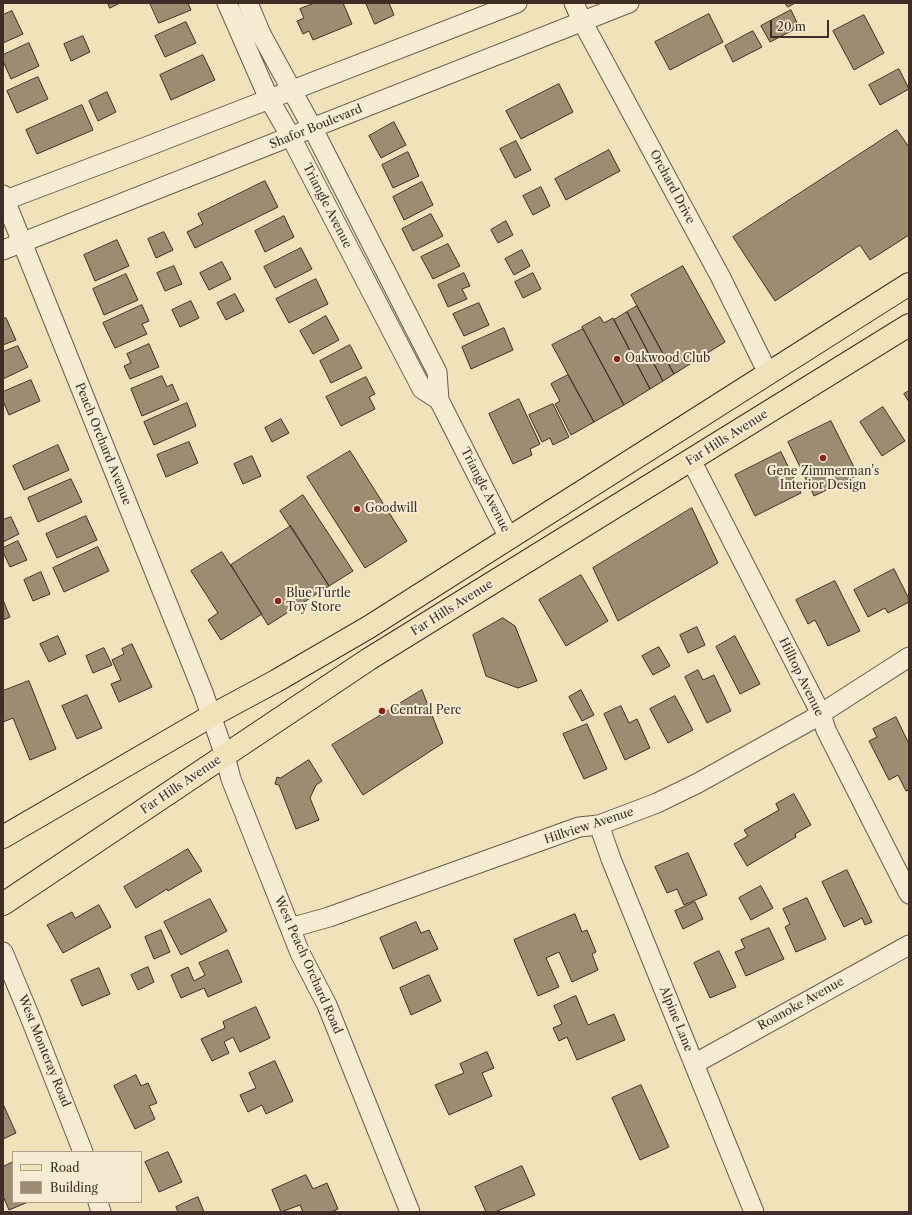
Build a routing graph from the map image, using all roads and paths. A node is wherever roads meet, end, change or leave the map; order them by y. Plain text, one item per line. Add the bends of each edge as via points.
1 (227, 3) edge
2 (248, 3) edge
3 (516, 3) edge
4 (574, 3) edge
5 (629, 3) edge
6 (582, 21) junction
7 (291, 90) junction
8 (269, 99) junction
9 (313, 129) junction
10 (291, 137) junction
11 (4, 199) edge
12 (22, 243) junction
13 (3, 250) edge
14 (909, 284) edge
15 (909, 325) edge
16 (768, 373) junction
17 (439, 400) junction
18 (691, 460) junction
19 (509, 538) junction
20 (909, 657) edge
21 (821, 714) junction
22 (211, 716) junction
23 (225, 756) junction
24 (599, 825) junction
25 (3, 837) edge
26 (909, 894) edge
27 (3, 904) edge
28 (290, 928) junction
29 (909, 945) edge
30 (3, 952) edge
31 (694, 1064) junction
32 (83, 1151) edge
33 (410, 1212) edge
34 (754, 1212) edge

1 - 8 street, Triangle Avenue
2 - 7 street, Triangle Avenue via 260,34
3 - 7 street
4 - 6 street, Orchard Drive
5 - 6 street, Shafor Boulevard
6 - 9 street, Shafor Boulevard
6 - 16 street, Orchard Drive via 720,276
7 - 8 street
7 - 9 street, Triangle Avenue
8 - 10 street, Triangle Avenue
8 - 11 street
9 - 10 street, Shafor Boulevard
9 - 17 street, Triangle Avenue via 437,372
10 - 12 street, Shafor Boulevard
10 - 17 street, Triangle Avenue via 422,389
11 - 12 street, Peach Orchard Avenue
12 - 13 street, Shafor Boulevard
12 - 22 street, Peach Orchard Avenue
14 - 16 main road
15 - 18 main road, Far Hills Avenue
16 - 19 main road
17 - 19 street, Triangle Avenue
18 - 21 street, Hilltop Avenue
18 - 23 main road, Far Hills Avenue via 369,660
19 - 22 main road via 369,627
20 - 21 street, Hillview Avenue
21 - 24 street, Hillview Avenue via 698,783 657,803
21 - 26 street, Hilltop Avenue via 826,730
22 - 23 street, West Peach Orchard Road
22 - 25 main road
23 - 27 main road, Far Hills Avenue
23 - 28 street, West Peach Orchard Road via 231,779
24 - 28 street, Hillview Avenue via 579,827
24 - 31 street, Alpine Lane
28 - 33 street, West Peach Orchard Road via 327,1005
29 - 31 street, Roanoke Avenue
30 - 32 street, West Monteray Road
31 - 34 street, Alpine Lane

